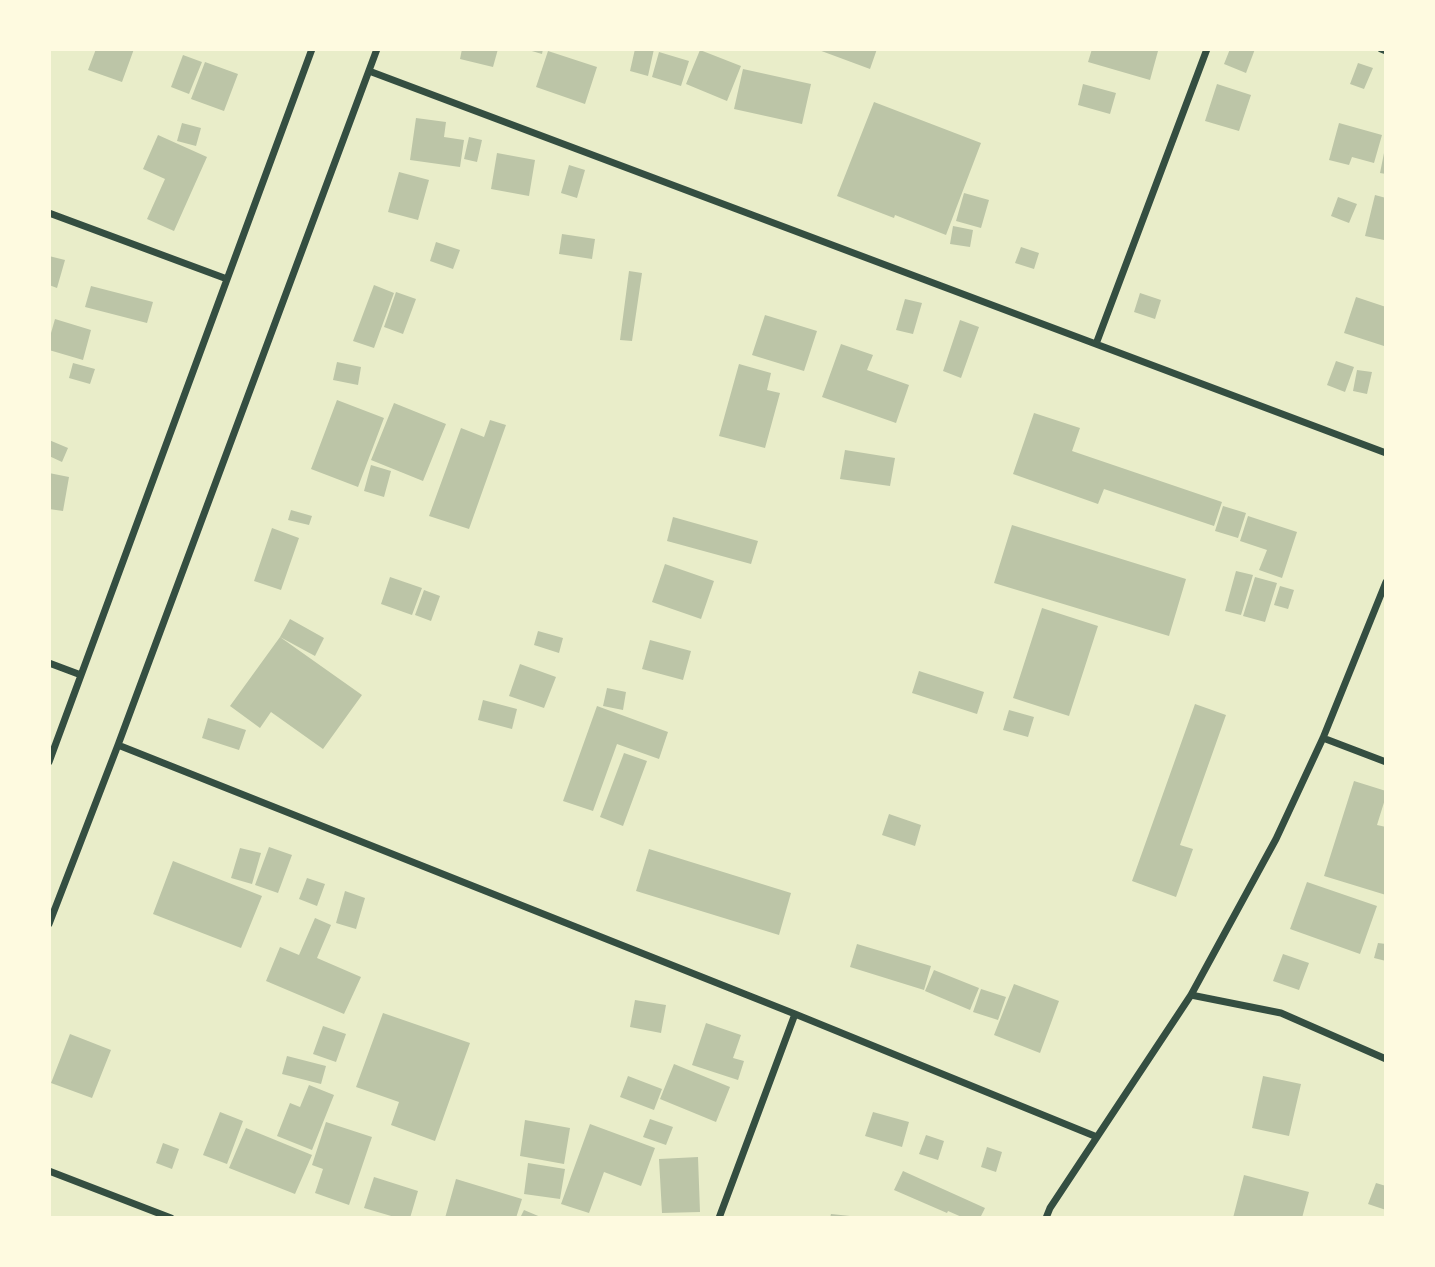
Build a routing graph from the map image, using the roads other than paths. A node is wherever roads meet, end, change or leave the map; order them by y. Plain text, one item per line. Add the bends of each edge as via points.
1 (312, 49) edge
2 (377, 49) edge
3 (1208, 49) edge
4 (1381, 49) edge
5 (1386, 51) edge
6 (369, 71) junction
7 (49, 212) edge
8 (227, 279) junction
9 (1096, 344) junction
10 (1386, 453) edge
11 (1386, 582) edge
12 (49, 663) edge
13 (81, 675) junction
14 (1323, 738) junction
15 (118, 745) junction
16 (49, 762) edge
17 (1386, 762) edge
18 (49, 924) edge
19 (1191, 995) junction
20 (795, 1014) junction
21 (1386, 1059) edge
22 (1097, 1138) junction
23 (49, 1171) edge
24 (171, 1218) edge
25 (719, 1218) edge
26 (1046, 1218) edge

1 - 8 street
2 - 6 street
3 - 9 street
4 - 5 street
6 - 9 street
6 - 15 street
7 - 8 street
8 - 13 street
9 - 10 street
11 - 14 street
12 - 13 street
13 - 16 street
14 - 17 street
14 - 19 street via 1276,839
15 - 18 street
15 - 20 street
19 - 21 street via 1281,1013
19 - 22 street
20 - 22 street
20 - 25 street
22 - 26 street
23 - 24 street

